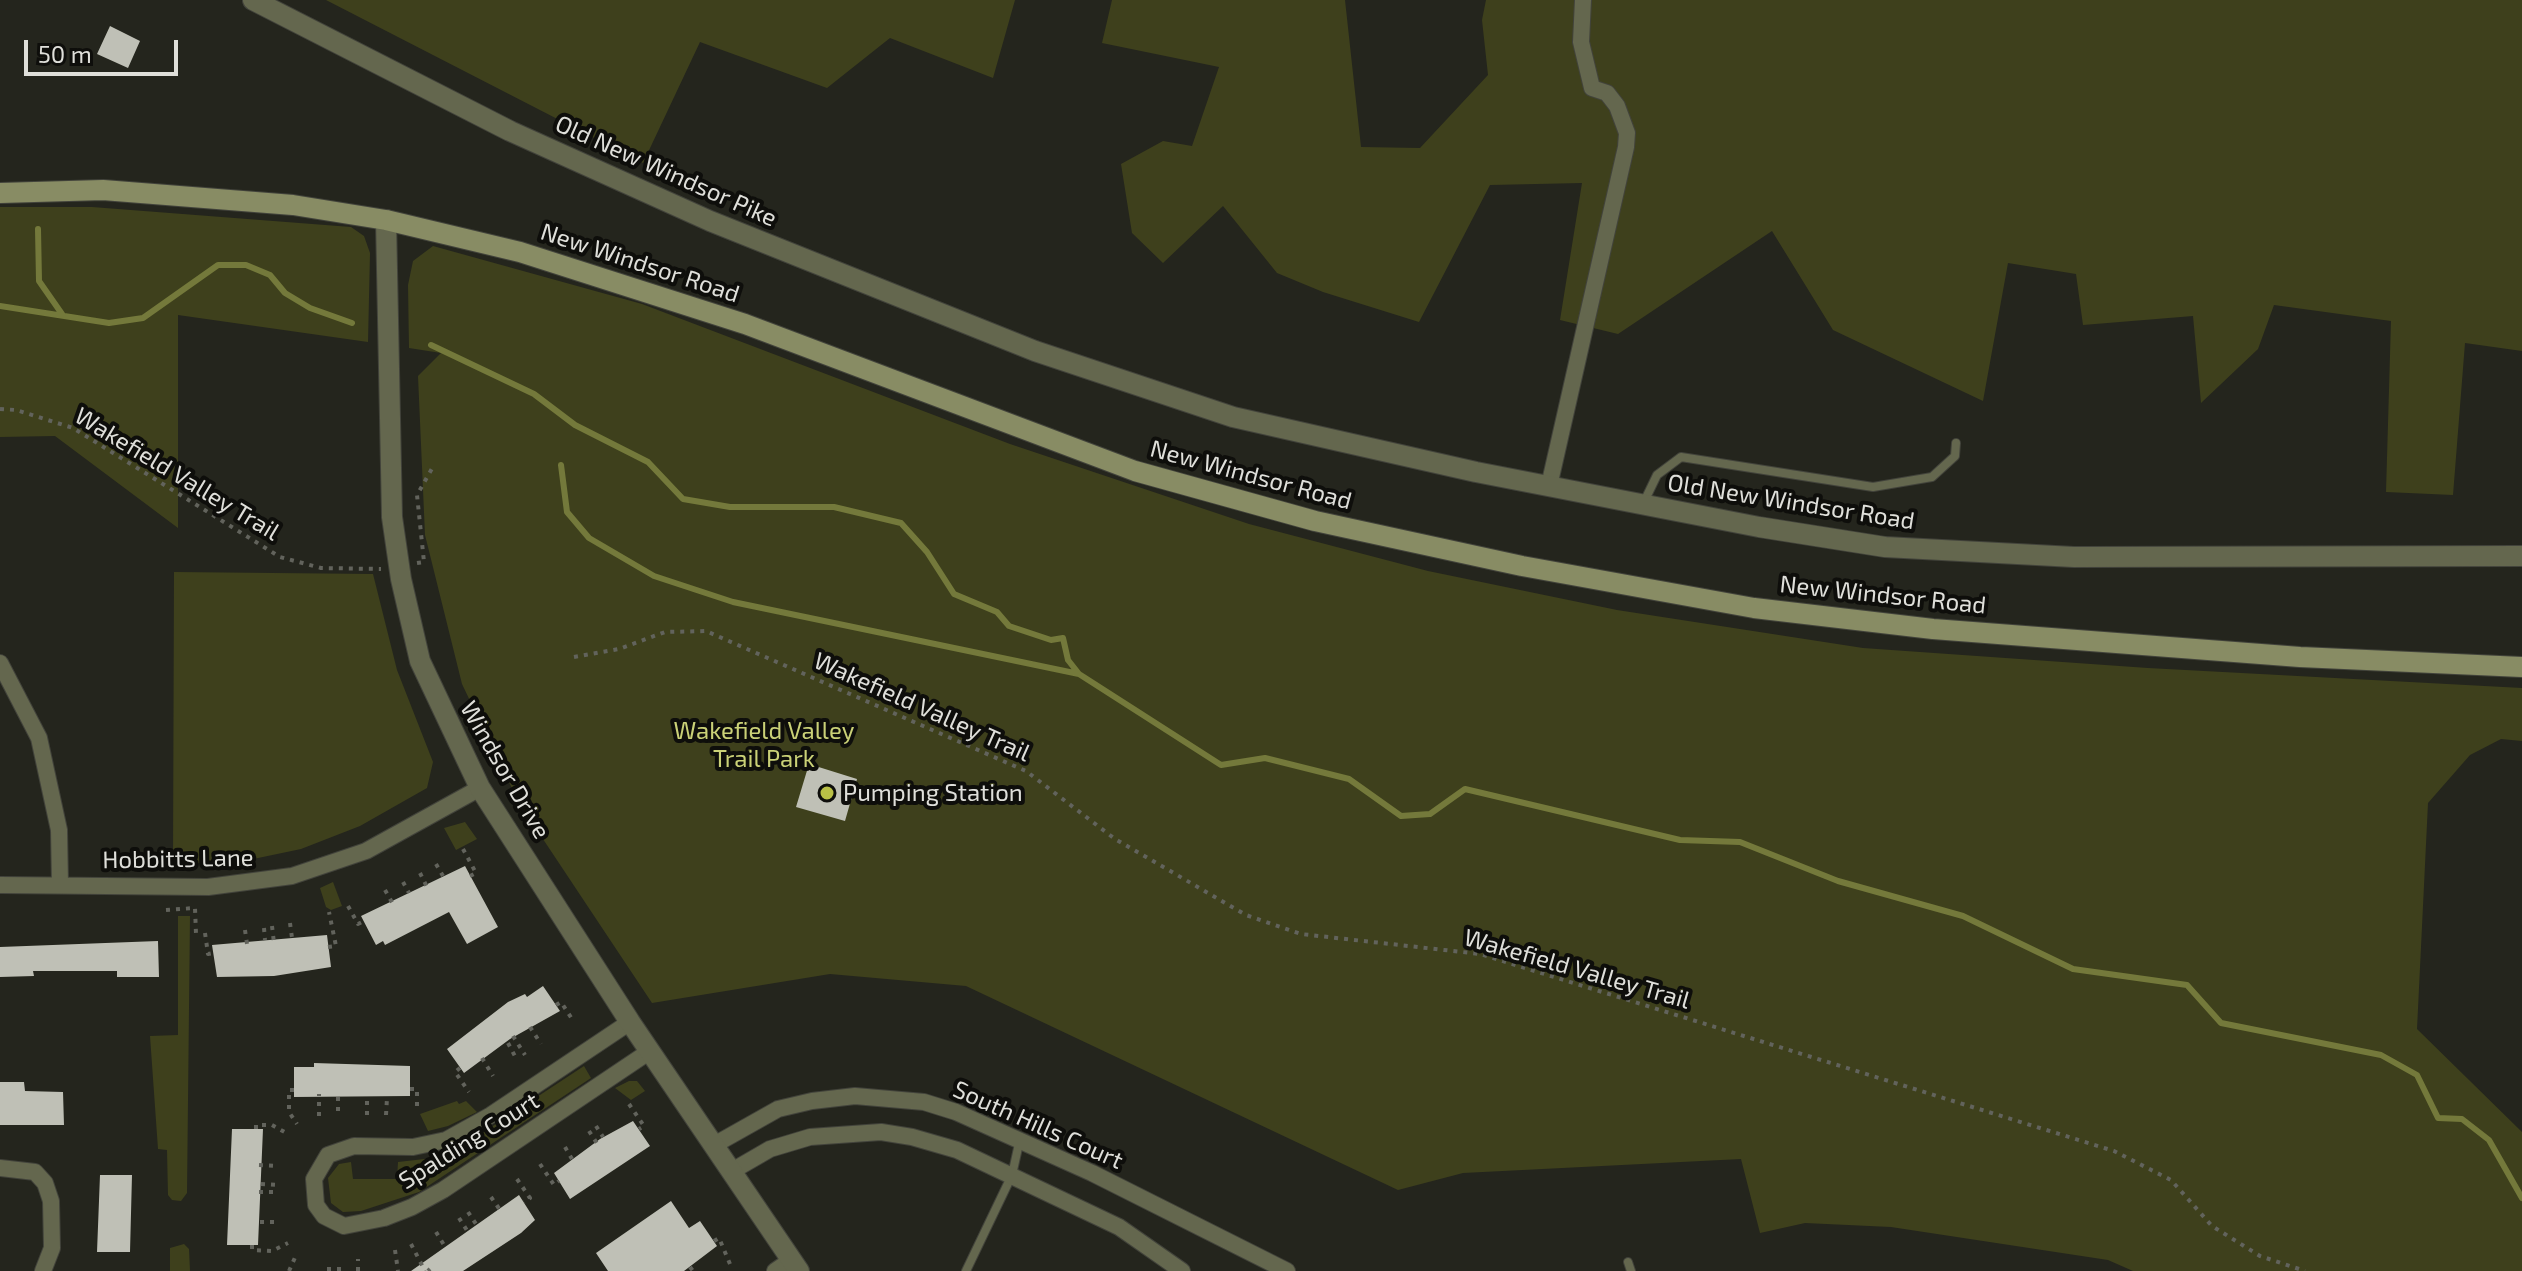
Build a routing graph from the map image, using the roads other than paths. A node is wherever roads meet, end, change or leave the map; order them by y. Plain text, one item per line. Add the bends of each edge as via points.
1 (253, 0) edge
2 (1583, 0) edge
3 (0, 193) edge
4 (386, 220) junction
5 (1070, 364) joint
6 (1956, 443) dead end
7 (1549, 486) junction
8 (1643, 504) junction
9 (2522, 556) edge
10 (0, 663) edge
11 (2522, 667) edge
12 (480, 788) junction
13 (60, 884) junction
14 (0, 885) edge
15 (630, 1022) junction
16 (650, 1051) junction
17 (1020, 1139) junction
18 (714, 1145) junction
19 (0, 1168) edge
20 (732, 1171) junction
21 (1012, 1175) junction
22 (788, 1267) edge
23 (43, 1271) edge
24 (966, 1271) edge
25 (1182, 1271) edge
26 (1287, 1271) edge

1 - 5 street, Old New Windsor Pike via 601,174
2 - 7 street via 1581,42 1592,88 1607,93 1627,133 1623,173
3 - 4 main road, New Windsor Road via 103,190 196,195
4 - 11 main road, New Windsor Road via 631,285 1135,471 1426,548 1754,608 1917,627 2300,657
4 - 12 street, Windsor Drive via 389,456 398,565 420,661
5 - 7 street, Old New Windsor Road via 1233,417
6 - 8 lane via 1955,456 1932,477 1873,487 1681,457 1657,475
7 - 8 street, Old New Windsor Road
8 - 9 street, Old New Windsor Road via 1885,547 2006,556
10 - 13 street via 39,738 59,830
12 - 13 street, Hobbitts Lane via 366,851 292,876 208,887
12 - 15 street, Windsor Drive
13 - 14 street, Hobbitts Lane
15 - 16 street, Windsor Drive
15 - 16 street, Spalding Court via 465,1131 429,1145 354,1146 328,1155 314,1179 316,1205 344,1226 412,1207
16 - 18 street, Windsor Drive
17 - 18 street, South Hills Court via 924,1102 855,1096 778,1109
17 - 21 lane
17 - 26 street, South Hills Court
18 - 20 street, Windsor Drive
19 - 23 street via 35,1172 45,1183 53,1224 52,1248
20 - 21 street via 770,1149 810,1137 881,1132 957,1150
20 - 22 street, Windsor Drive
21 - 24 lane
21 - 25 street via 1119,1227

